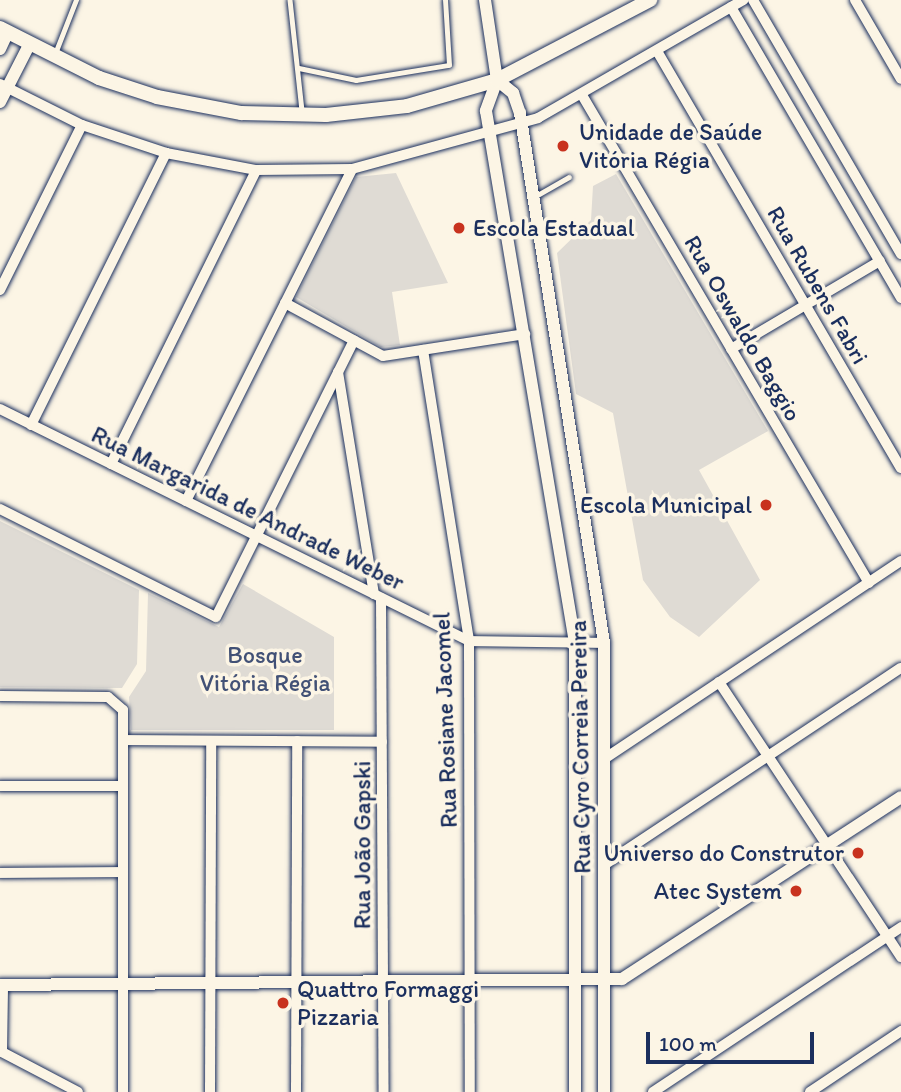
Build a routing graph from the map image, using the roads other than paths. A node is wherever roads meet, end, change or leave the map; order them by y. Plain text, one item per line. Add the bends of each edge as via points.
1 (76, 0) edge
2 (290, 0) edge
3 (445, 0) edge
4 (485, 0) edge
5 (650, 0) edge
6 (744, 0) edge
7 (753, 0) edge
8 (855, 0) edge
9 (731, 7) junction
10 (4, 30) edge
11 (30, 43) junction
12 (0, 49) edge
13 (657, 51) junction
14 (54, 55) junction
15 (299, 68) junction
16 (901, 79) edge
17 (497, 80) junction
18 (4, 86) edge
19 (582, 95) junction
20 (0, 102) edge
21 (302, 115) junction
22 (82, 125) junction
23 (522, 125) junction
24 (493, 135) junction
25 (166, 153) junction
26 (352, 169) junction
27 (256, 170) junction
28 (569, 177) dead end
29 (533, 197) junction
30 (900, 251) edge
31 (880, 261) junction
32 (0, 290) edge
33 (901, 298) edge
34 (285, 303) junction
35 (806, 305) junction
36 (525, 334) junction
37 (354, 340) junction
38 (731, 349) junction
39 (423, 350) junction
40 (338, 372) junction
41 (0, 409) edge
42 (31, 425) junction
43 (111, 464) junction
44 (901, 468) edge
45 (186, 501) junction
46 (0, 509) edge
47 (257, 536) junction
48 (901, 561) edge
49 (869, 583) junction
50 (378, 596) junction
51 (469, 641) junction
52 (575, 643) junction
53 (604, 643) junction
54 (901, 667) edge
55 (719, 682) junction
56 (0, 696) edge
57 (123, 740) junction
58 (211, 741) junction
59 (297, 741) junction
60 (382, 741) junction
61 (768, 756) junction
62 (604, 759) junction
63 (0, 786) edge
64 (123, 786) junction
65 (901, 797) edge
66 (828, 846) junction
67 (604, 865) junction
68 (123, 872) junction
69 (0, 873) edge
70 (901, 927) edge
71 (887, 936) junction
72 (901, 957) edge
73 (575, 981) junction
74 (604, 981) junction
75 (383, 982) junction
76 (470, 982) junction
77 (210, 983) junction
78 (296, 983) junction
79 (123, 984) junction
80 (2, 985) edge
81 (901, 1031) edge
82 (1, 1052) edge
83 (78, 1092) edge
84 (123, 1092) edge
85 (210, 1092) edge
86 (296, 1092) edge
87 (384, 1092) edge
88 (470, 1092) edge
89 (575, 1092) edge
90 (604, 1092) edge
91 (653, 1092) edge
92 (810, 1092) edge

1 - 14 lane
2 - 15 lane
3 - 15 lane via 453,58 438,70 356,80
4 - 17 street, Rua Cyro Correia Pereira
5 - 17 main road
6 - 9 street
7 - 30 street
8 - 16 street
9 - 13 street
9 - 31 street
10 - 11 main road
10 - 12 street
11 - 14 main road
11 - 18 street
13 - 19 street
13 - 35 street, Rua Rubens Fabri
14 - 21 main road via 126,88 185,104
15 - 21 lane
17 - 21 main road via 407,106
17 - 23 street, Rua Cyro Correia Pereira via 513,93
17 - 24 street, Rua Cyro Correia Pereira via 486,100
18 - 20 street
18 - 22 street
19 - 23 street
19 - 38 street, Rua Oswaldo Baggio
22 - 25 street
22 - 32 street
23 - 24 street
23 - 29 street, Rua Cyro Correia Pereira
24 - 26 street
24 - 36 street, Rua Cyro Correia Pereira
25 - 27 street
25 - 42 street
26 - 27 street
26 - 34 street
27 - 43 street
28 - 29 lane
29 - 53 street, Rua Cyro Correia Pereira
31 - 33 street
31 - 35 street
34 - 37 street
34 - 45 street
35 - 38 street
35 - 44 street, Rua Rubens Fabri
36 - 39 street
36 - 52 street, Rua Cyro Correia Pereira
37 - 39 street via 383,356
37 - 40 street
38 - 49 street, Rua Oswaldo Baggio
39 - 51 street, Rua Rosiane Jacomel
40 - 47 street
40 - 50 street, Rua João Gapski
41 - 42 street, Rua Margarida de Andrade Weber
42 - 43 street, Rua Margarida de Andrade Weber
43 - 45 street, Rua Margarida de Andrade Weber
45 - 47 street, Rua Margarida de Andrade Weber
46 - 47 street via 216,617
47 - 50 street, Rua Margarida de Andrade Weber
48 - 49 street
49 - 55 street
50 - 51 street, Rua Margarida de Andrade Weber
50 - 60 street, Rua João Gapski
51 - 52 street, Rua Margarida de Andrade Weber
51 - 76 street, Rua Rosiane Jacomel
52 - 53 street, Rua Margarida de Andrade Weber
52 - 73 street, Rua Cyro Correia Pereira
53 - 62 street, Rua Cyro Correia Pereira
54 - 61 street
55 - 61 street
55 - 62 street
56 - 57 street via 118,702
57 - 58 street
57 - 64 street
58 - 59 street
58 - 77 street
59 - 60 street
59 - 78 street
60 - 75 street, Rua João Gapski
61 - 66 street
61 - 67 street
62 - 67 street, Rua Cyro Correia Pereira
63 - 64 street
64 - 68 street
65 - 66 street
66 - 71 street
66 - 74 street via 638,972
67 - 74 street, Rua Cyro Correia Pereira
68 - 69 street
68 - 79 street
70 - 71 street
71 - 72 street
71 - 91 street
73 - 74 street
73 - 76 street
73 - 89 street, Rua Cyro Correia Pereira
74 - 90 street, Rua Cyro Correia Pereira
75 - 76 street
75 - 78 street
75 - 87 street, Rua João Gapski
76 - 88 street, Rua Rosiane Jacomel
77 - 78 street
77 - 79 street
77 - 85 street
78 - 86 street
79 - 80 street
79 - 84 street
80 - 82 street
81 - 92 street
82 - 83 street

